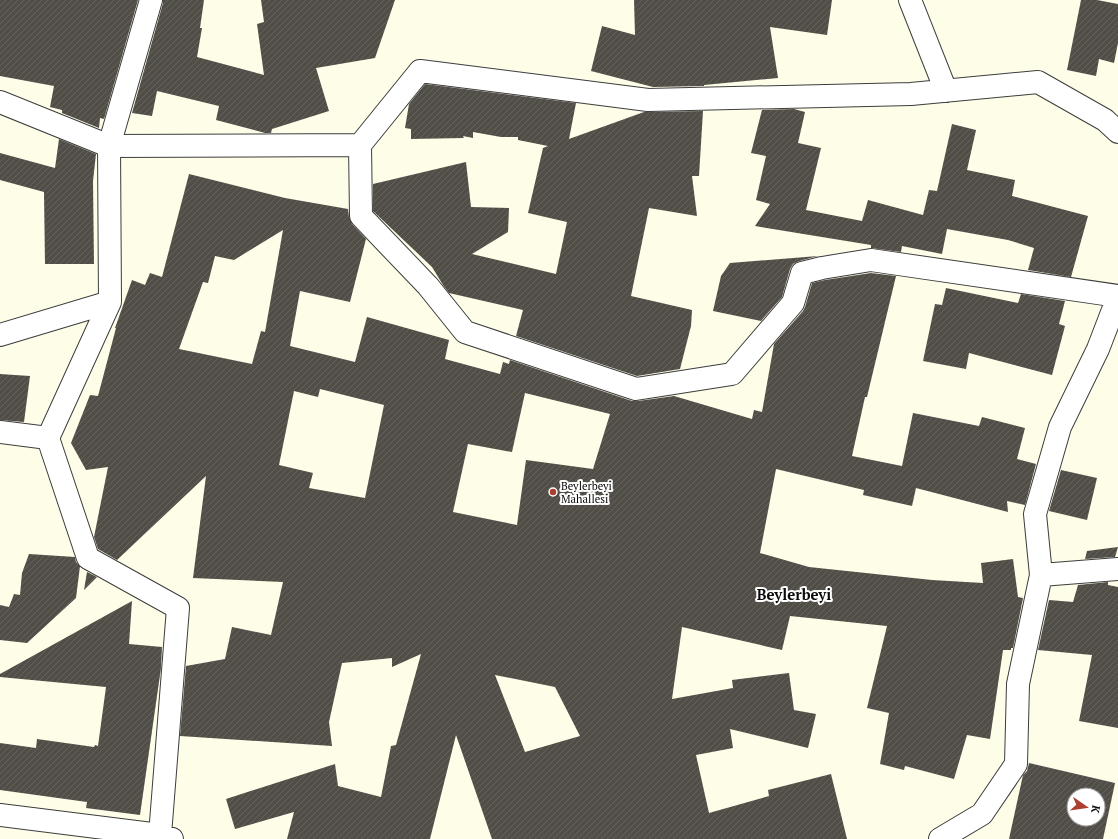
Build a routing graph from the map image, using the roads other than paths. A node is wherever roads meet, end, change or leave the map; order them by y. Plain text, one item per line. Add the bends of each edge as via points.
1 (151, 0) edge
2 (910, 0) edge
3 (946, 91) junction
4 (0, 102) edge
5 (1118, 132) edge
6 (360, 145) junction
7 (109, 146) junction
8 (1118, 296) edge
9 (110, 302) junction
10 (0, 335) edge
11 (0, 432) edge
12 (48, 438) junction
13 (1118, 569) edge
14 (1041, 575) junction
15 (0, 815) edge
16 (166, 837) edge
17 (940, 839) edge

1 - 7 street
2 - 3 street
3 - 5 street via 1038,82 1105,120
3 - 6 street via 648,100 420,71
4 - 7 street
6 - 7 street
6 - 8 street via 361,216 428,286 465,332 636,389 732,374 793,303 802,273 822,268 871,260
7 - 9 street
8 - 14 street via 1098,349 1060,427 1035,514
9 - 10 street
9 - 12 street
11 - 12 street
12 - 16 street via 88,558 178,608
13 - 14 street
14 - 17 street via 1018,684 1016,764 982,814
15 - 16 street

